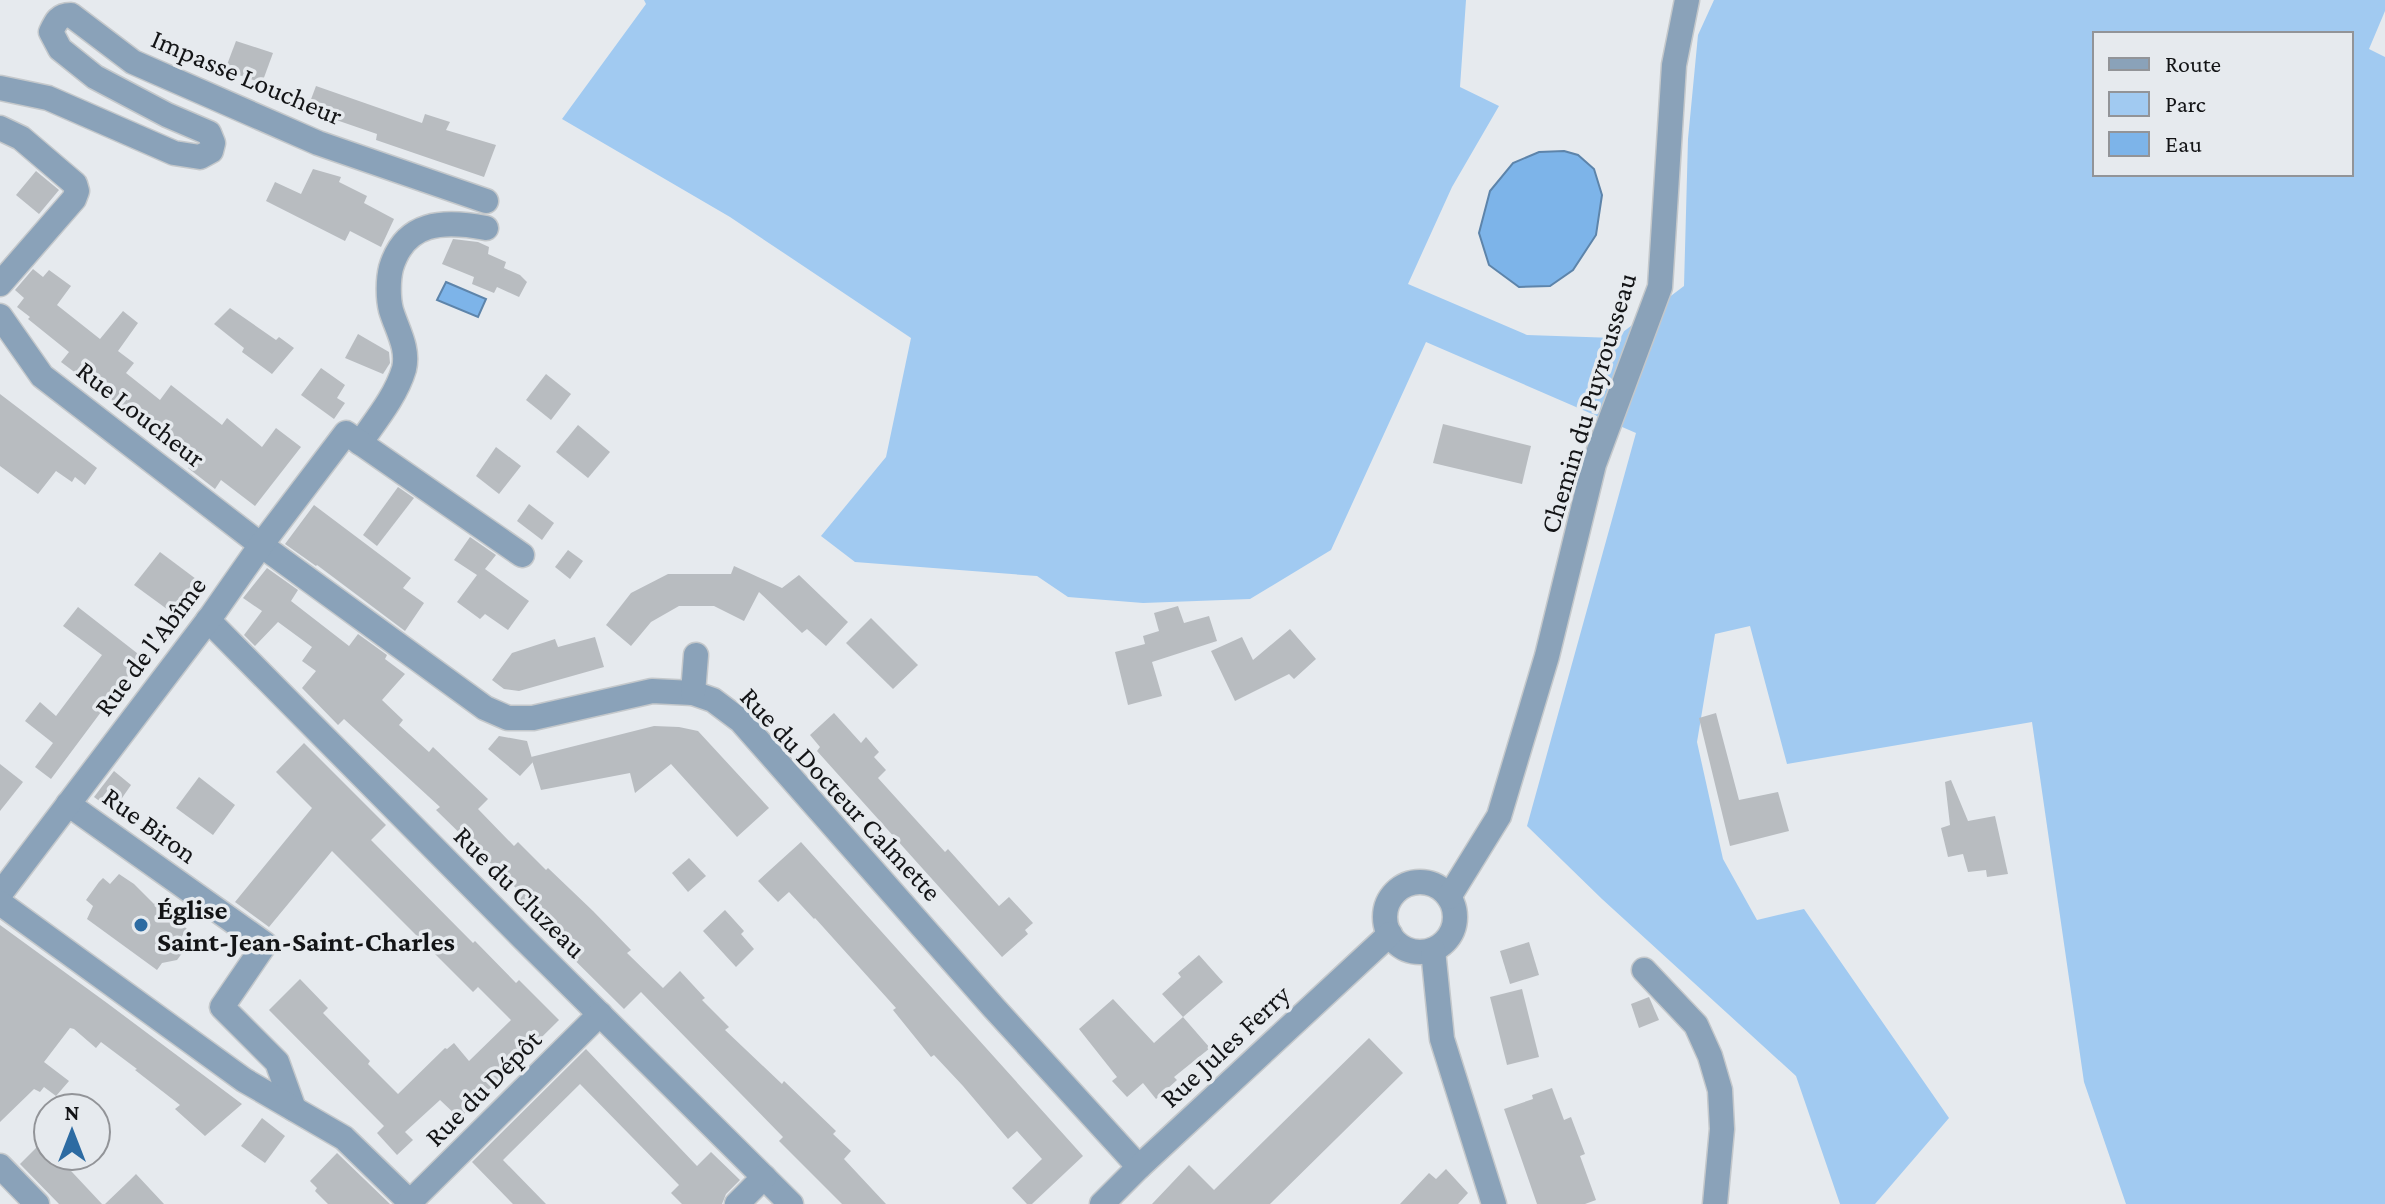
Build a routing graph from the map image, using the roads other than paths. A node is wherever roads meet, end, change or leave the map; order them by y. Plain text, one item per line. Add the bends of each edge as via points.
1 (1687, 0) edge
2 (0, 88) edge
3 (0, 128) edge
4 (486, 201) dead end
5 (486, 228) dead end
6 (0, 284) edge
7 (0, 316) edge
8 (353, 438) junction
9 (261, 545) junction
10 (522, 555) dead end
11 (208, 620) junction
12 (696, 655) dead end
13 (693, 693) junction
14 (68, 804) junction
15 (0, 894) edge
16 (1449, 897) junction
17 (0, 903) edge
18 (1390, 934) junction
19 (1433, 950) junction
20 (1644, 970) dead end
21 (600, 1014) junction
22 (294, 1109) junction
23 (0, 1166) edge
24 (1139, 1167) junction
25 (764, 1177) junction
26 (410, 1203) edge
27 (37, 1204) edge
28 (737, 1204) edge
29 (791, 1204) edge
30 (1102, 1204) edge
31 (1494, 1204) edge
32 (1715, 1204) edge

1 - 16 street, Chemin du Puyrousseau via 1674,65 1660,287 1594,464 1547,656 1499,816
2 - 4 street, Impasse Loucheur via 48,98 174,153 200,157 211,151 209,133 95,77 60,49 51,32 55,21 71,15 133,62 318,143
3 - 6 street via 21,138 77,191
5 - 8 street, Rue de l'Abîme via 428,226 409,235 396,252 389,276 391,308 405,347 404,368 389,402
7 - 9 street, Rue Loucheur via 42,376
8 - 9 street, Rue de l'Abîme
8 - 10 street
9 - 11 street, Rue de l'Abîme
9 - 13 street, Rue du Docteur Calmette via 485,708 508,718 533,718 652,691
11 - 14 street, Rue de l'Abîme
11 - 21 street, Rue du Cluzeau
12 - 13 street
13 - 24 street, Rue du Docteur Calmette via 713,700 741,721
14 - 15 street, Rue de l'Abîme
14 - 22 street, Rue Biron via 265,944 222,1007 277,1062
16 - 18 street via 1424,883 1400,889 1387,908
16 - 19 street via 1456,920 1453,932
17 - 22 street via 244,1080
18 - 19 street via 1409,951
18 - 24 street, Rue Jules Ferry
19 - 31 street via 1442,1039
20 - 32 street via 1696,1025 1710,1056 1720,1090 1722,1129
21 - 25 street, Rue du Cluzeau
21 - 26 street, Rue du Dépôt
22 - 26 street via 344,1138
23 - 27 street
24 - 30 street, Rue Jules Ferry
25 - 28 street
25 - 29 street, Rue du Cluzeau

